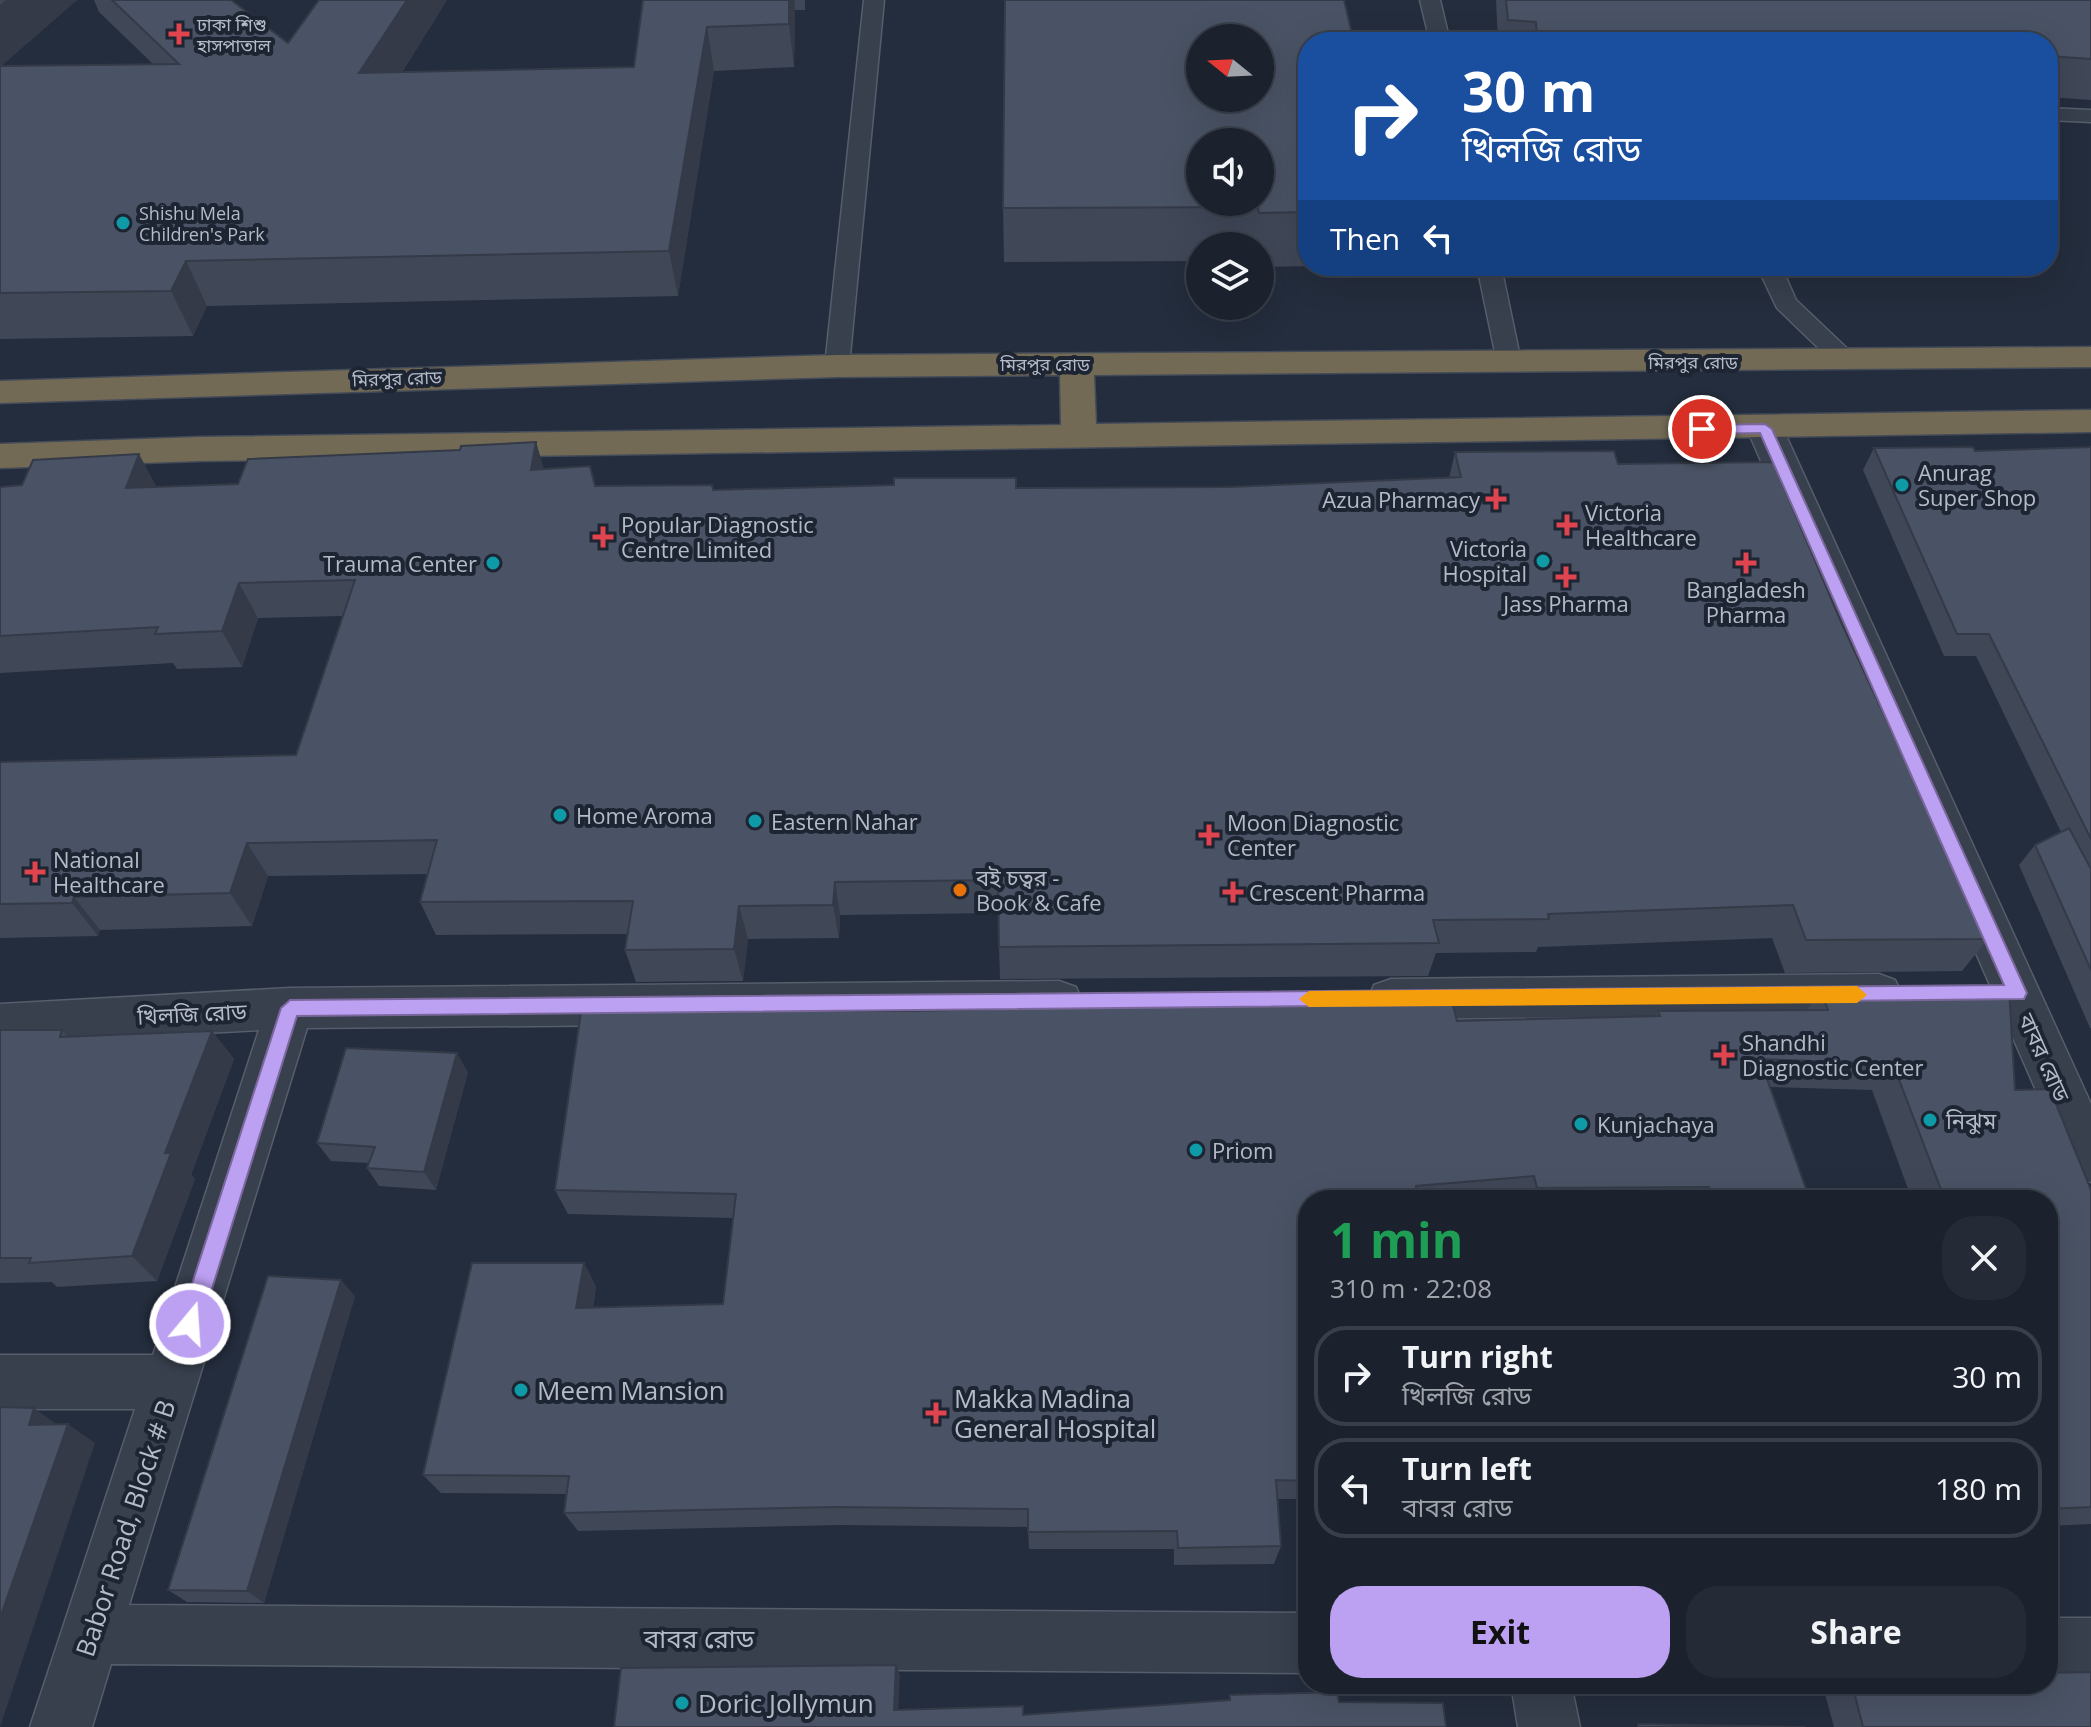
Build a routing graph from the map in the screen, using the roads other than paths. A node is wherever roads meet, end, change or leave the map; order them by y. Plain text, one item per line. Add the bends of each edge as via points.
1 (874, 0) edge
2 (1430, 0) edge
3 (1438, 32) edge
4 (2058, 114) edge
5 (2091, 116) edge
6 (1491, 276) edge
7 (1773, 276) edge
8 (2091, 357) edge
9 (1846, 361) junction
10 (1509, 362) junction
11 (1077, 364) junction
12 (837, 366) junction
13 (0, 392) edge
14 (2091, 421) edge
15 (1765, 429) junction
16 (1079, 438) junction
17 (0, 456) edge
18 (2017, 993) junction
19 (1921, 994) edge
20 (1969, 994) edge
21 (1345, 999) edge
22 (1106, 1001) edge
23 (290, 1008) junction
24 (0, 1024) edge
25 (2091, 1159) edge
26 (0, 1382) edge
27 (172, 1382) junction
28 (90, 1634) junction
29 (1298, 1643) edge
30 (2058, 1648) edge
31 (2091, 1648) edge
32 (1543, 1694) edge
33 (61, 1727) edge
34 (1549, 1727) edge

1 - 12 lane
2 - 3 lane
4 - 5 lane
6 - 10 lane
7 - 9 lane via 1785,303
8 - 9 highway, মিরপুর রোড
9 - 10 highway, মিরপুর রোড
10 - 11 highway, মিরপুর রোড
11 - 12 highway, মিরপুর রোড
11 - 16 highway
12 - 13 highway, মিরপুর রোড
14 - 15 highway
15 - 16 highway
15 - 18 street, বাবর রোড
16 - 17 highway via 263,447
18 - 20 street
18 - 25 street, বাবর রোড
19 - 21 street
22 - 23 street, খিলজি রোড
23 - 24 street, খিলজি রোড
23 - 27 street, Babor Road, Block # B
26 - 27 street
27 - 28 street, Babor Road, Block # B
28 - 29 street, বাবর রোড
28 - 33 street, Babor Road, Block # B
30 - 31 street
32 - 34 street

